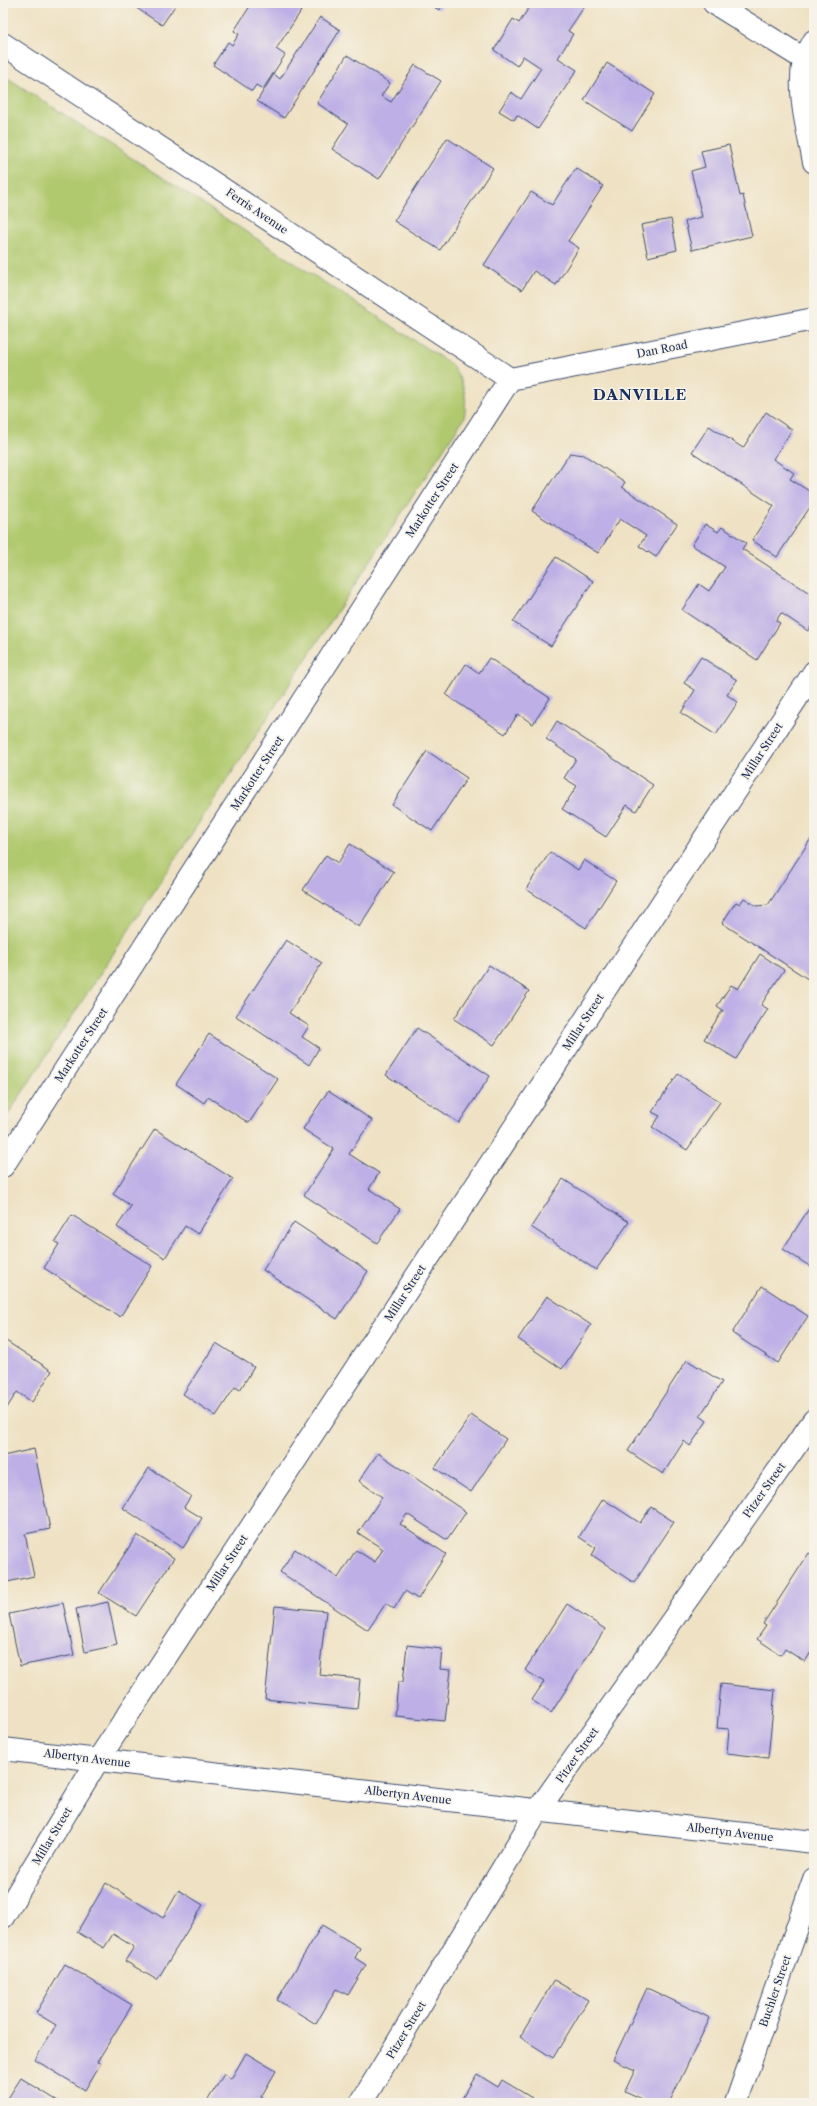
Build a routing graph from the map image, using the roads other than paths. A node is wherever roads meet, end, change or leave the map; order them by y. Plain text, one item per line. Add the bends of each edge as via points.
1 (714, 3) edge
2 (3, 44) edge
3 (809, 50) edge
4 (814, 162) edge
5 (814, 318) edge
6 (510, 379) junction
7 (814, 672) edge
8 (3, 1166) edge
9 (814, 1420) edge
10 (3, 1748) edge
11 (98, 1760) junction
12 (538, 1810) junction
13 (814, 1842) edge
14 (814, 1879) edge
15 (3, 1918) edge
16 (361, 2103) edge
17 (736, 2103) edge

1 - 3 street
2 - 6 street, Ferris Avenue
3 - 4 street via 802,80
5 - 6 street, Dan Road
6 - 8 street, Markotter Street
7 - 11 street, Millar Street
9 - 12 street, Pitzer Street
10 - 11 street, Albertyn Avenue
11 - 12 street, Albertyn Avenue
11 - 15 street, Millar Street
12 - 13 street, Albertyn Avenue
12 - 16 street, Pitzer Street
14 - 17 street, Buchler Street

